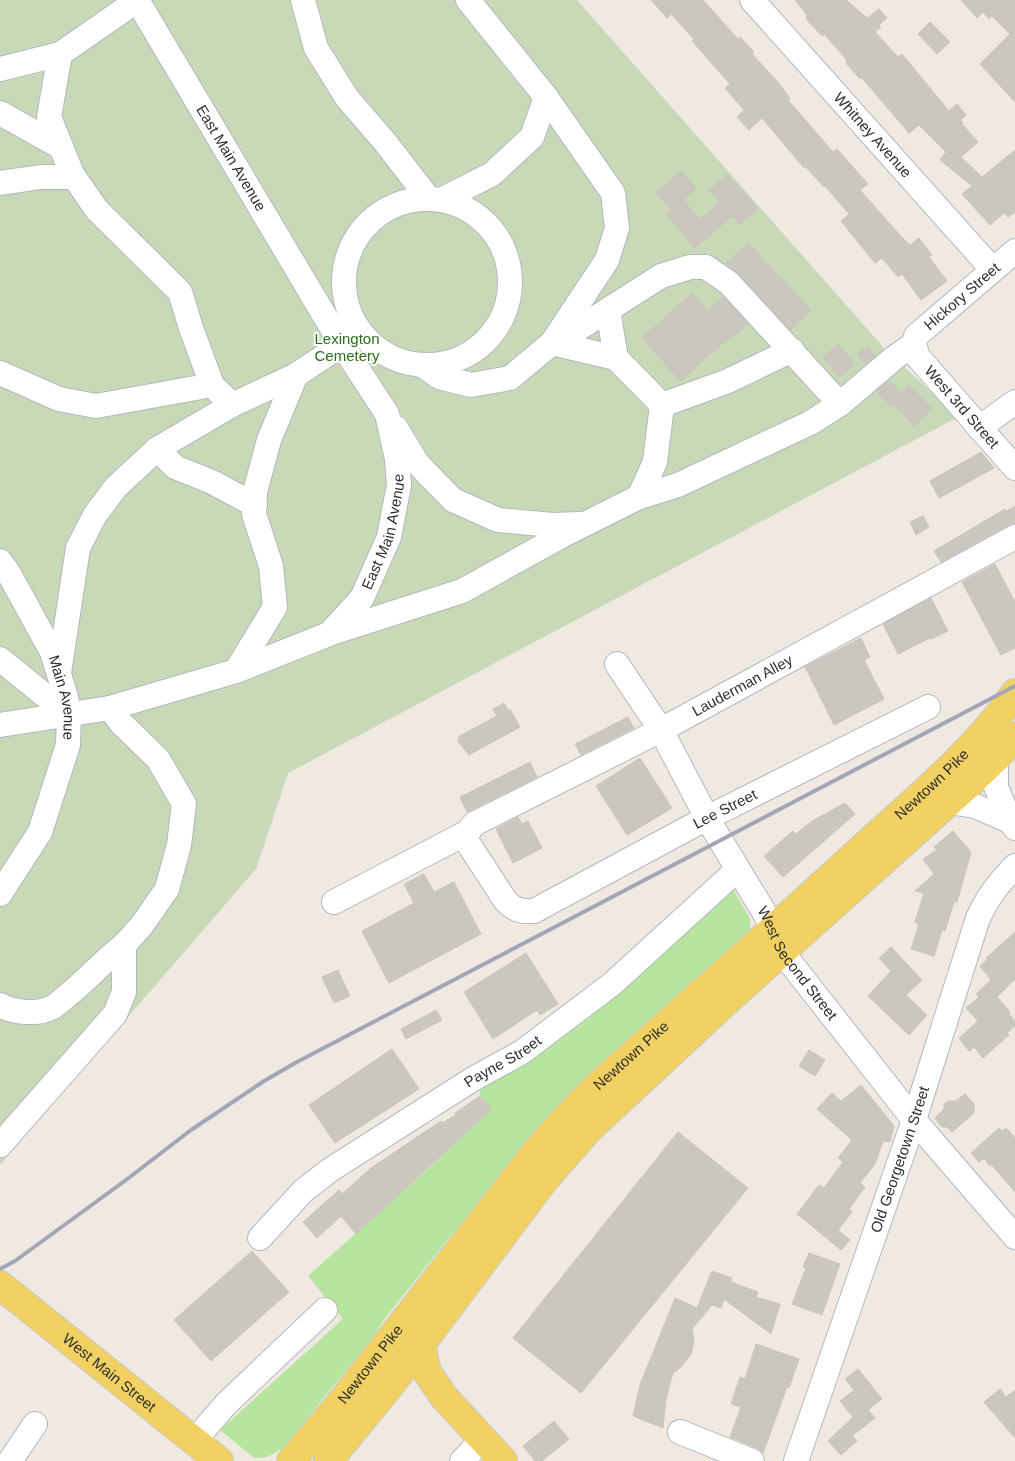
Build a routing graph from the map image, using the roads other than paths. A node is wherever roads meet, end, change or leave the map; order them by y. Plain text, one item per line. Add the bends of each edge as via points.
1 (138, 0) edge
2 (303, 0) edge
3 (468, 0) edge
4 (752, 0) edge
5 (60, 54) junction
6 (0, 69) edge
7 (546, 98) junction
8 (0, 113) edge
9 (61, 147) junction
10 (74, 178) junction
11 (0, 184) edge
12 (435, 200) junction
13 (1015, 251) edge
14 (993, 270) junction
15 (608, 310) junction
16 (351, 338) junction
17 (552, 343) junction
18 (914, 344) junction
19 (792, 350) junction
20 (616, 358) junction
21 (422, 365) junction
22 (0, 373) edge
23 (296, 375) junction
24 (212, 385) junction
25 (1015, 402) edge
26 (840, 404) junction
27 (232, 405) junction
28 (662, 405) junction
29 (386, 414) junction
30 (979, 428) junction
31 (157, 449) junction
32 (1015, 468) edge
33 (640, 497) junction
34 (255, 505) junction
35 (585, 524) junction
36 (1015, 537) edge
37 (0, 560) edge
38 (329, 634) junction
39 (0, 659) edge
40 (617, 664) dead end
41 (236, 671) junction
42 (58, 673) junction
43 (1015, 693) edge
44 (928, 707) dead end
45 (110, 708) junction
46 (69, 715) junction
47 (0, 724) edge
48 (661, 730) junction
49 (1015, 736) edge
50 (996, 758) junction
51 (950, 802) junction
52 (707, 818) junction
53 (1012, 824) edge
54 (468, 832) junction
55 (1015, 866) edge
56 (737, 870) junction
57 (0, 894) edge
58 (334, 902) dead end
59 (778, 940) junction
60 (124, 946) junction
61 (0, 1005) edge
62 (914, 1120) junction
63 (0, 1145) edge
64 (1015, 1237) edge
65 (260, 1238) dead end
66 (0, 1285) edge
67 (325, 1310) dead end
68 (421, 1345) junction
69 (389, 1387) junction
70 (444, 1397) junction
71 (35, 1424) dead end
72 (680, 1432) dead end
73 (483, 1439) junction
74 (194, 1441) junction
75 (10, 1461) edge
76 (219, 1461) edge
77 (292, 1461) edge
78 (328, 1461) edge
79 (462, 1461) edge
80 (503, 1461) edge
81 (752, 1461) edge
82 (796, 1461) edge

1 - 5 street
1 - 16 street, East Main Avenue
2 - 12 street via 316,48 347,98
3 - 7 street
4 - 14 street, Whitney Avenue
5 - 6 street
5 - 9 street via 49,117
7 - 12 street via 532,137 492,174
7 - 17 street via 613,194 617,228 607,260
8 - 9 street
9 - 10 street
10 - 11 street via 41,177
10 - 24 street via 97,210 180,292
12 - 16 street via 403,203 379,214 360,233 348,256 343,282
12 - 21 street via 467,209 489,227 504,250 510,278 507,305 495,330 475,350 450,362
13 - 14 street, Hickory Street
14 - 18 street, Hickory Street via 916,336
15 - 17 street
15 - 19 street via 662,276 690,267 706,267 729,283
15 - 20 street
16 - 21 street via 398,360
16 - 23 street
16 - 29 street, East Main Avenue
17 - 20 street
17 - 21 street via 510,378 471,385 439,377
18 - 26 street, Hickory Street
18 - 30 street, West 3rd Street via 918,357
19 - 26 street
19 - 28 street via 728,381
20 - 28 street
22 - 24 street via 59,399 96,406
23 - 27 street
23 - 34 street via 269,440 255,492
24 - 27 street
25 - 30 street
26 - 33 street, Hickory Street via 810,423 713,469
27 - 31 street
28 - 33 street via 656,462
29 - 35 street via 418,463 453,500 498,520
29 - 38 street, East Main Avenue via 397,459 399,485 389,538 362,598
30 - 32 street, West 3rd Street
31 - 34 street via 175,467
31 - 42 street via 116,487 95,515 78,548
33 - 35 street, Hickory Street
34 - 41 street via 254,514 271,566 275,607
35 - 38 street, Hickory Street via 462,591
36 - 48 street, Lauderman Alley
37 - 42 street, Main Avenue via 52,652
38 - 41 street, East Main Avenue
39 - 46 street
40 - 48 street, West Second Street
41 - 45 street, East Main Avenue
42 - 46 street, Main Avenue
43 - 59 main road, Newtown Pike via 959,760
44 - 52 street, Lee Street
45 - 46 street, East Main Avenue
45 - 60 street via 158,759 184,804 179,845 167,889
46 - 47 street, East Main Avenue
46 - 57 street, Main Avenue via 68,745 40,832
48 - 52 street, West Second Street
48 - 54 street, Lauderman Alley via 474,824
49 - 50 main road, Newtown Pike
50 - 51 main road, Newtown Pike
50 - 53 street via 996,787
51 - 53 street via 975,806
51 - 59 main road, Newtown Pike
52 - 54 street, Lee Street via 545,906 523,912 505,900 466,840
52 - 56 street, West Second Street
54 - 58 street, Lauderman Alley
55 - 62 street, Old Georgetown Street via 995,887 978,918
56 - 59 street, West Second Street
56 - 65 street, Payne Street via 612,984 522,1052 330,1170 303,1191
59 - 62 street, West Second Street
59 - 68 main road, Newtown Pike via 667,1055 589,1129 545,1179
59 - 77 main road, Newtown Pike via 594,1089 563,1121
60 - 61 street via 52,1008 26,1013
60 - 63 street via 124,992 115,1014
62 - 64 street, West Second Street
62 - 82 street, Old Georgetown Street
66 - 74 main road, West Main Street
67 - 74 street via 226,1404
68 - 69 main road, Newtown Pike
68 - 70 main road via 427,1372
69 - 70 main road via 416,1386
69 - 78 main road, Newtown Pike
70 - 73 main road
71 - 75 street
72 - 81 street
73 - 79 street
73 - 80 main road
74 - 76 main road, West Main Street

